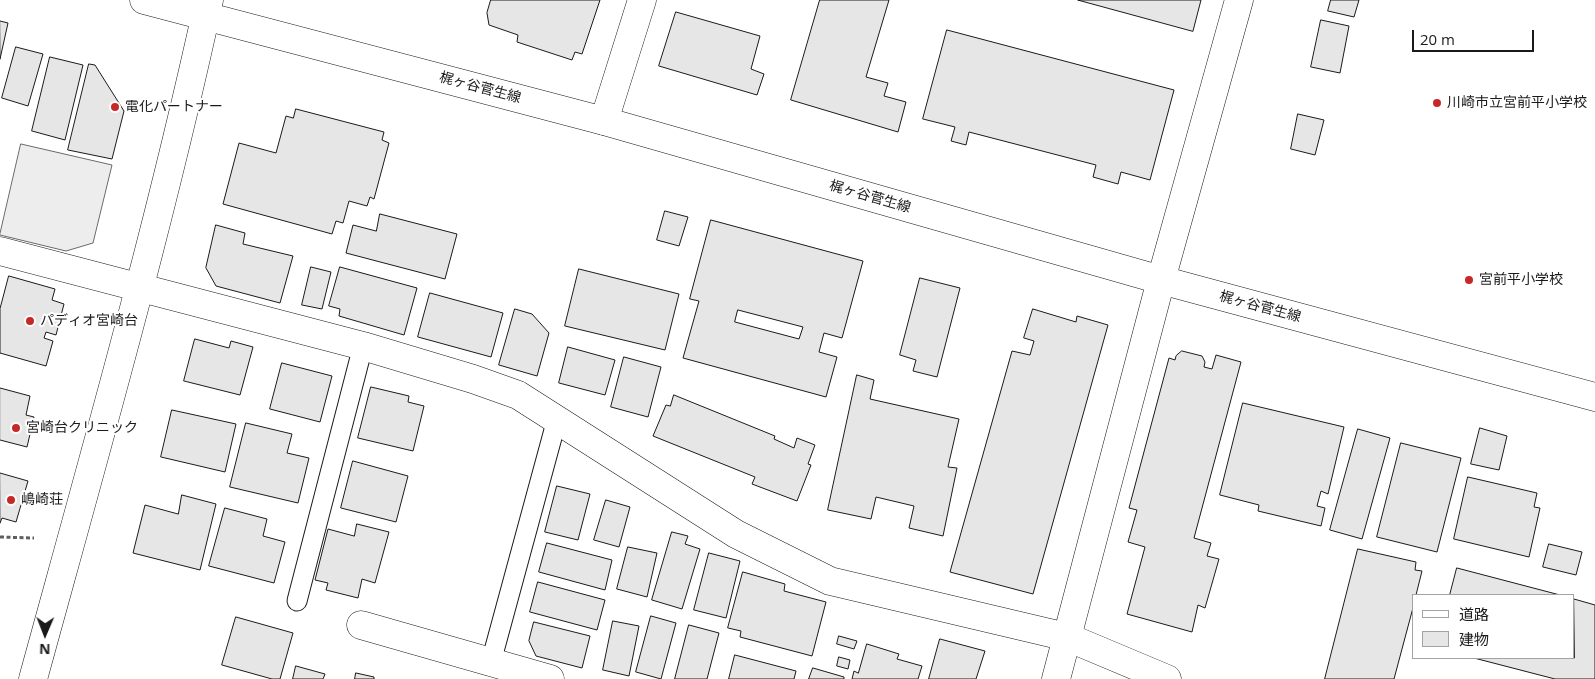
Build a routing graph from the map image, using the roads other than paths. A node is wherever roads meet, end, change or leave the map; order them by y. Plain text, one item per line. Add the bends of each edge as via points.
1 (144, 0) edge
2 (642, 0) edge
3 (1239, 0) edge
4 (207, 8) edge
5 (604, 121) junction
6 (0, 251) edge
7 (1161, 280) junction
8 (140, 288) junction
9 (363, 346) junction
10 (1595, 397) edge
11 (556, 419) junction
12 (297, 601) dead end
13 (360, 625) dead end
14 (1067, 637) junction
15 (491, 662) junction
16 (33, 679) edge
17 (550, 679) edge
18 (1056, 679) edge
19 (1167, 679) edge

1 - 4 street, 梶ヶ谷菅生線
2 - 5 street
3 - 7 street
4 - 5 street, 梶ヶ谷菅生線
4 - 8 street
5 - 7 street, 梶ヶ谷菅生線
6 - 8 street
7 - 10 street, 梶ヶ谷菅生線
7 - 14 street
8 - 9 street
8 - 16 street
9 - 11 street via 518,395
9 - 12 lane
11 - 14 street via 736,534 830,581
11 - 15 lane
13 - 15 street
14 - 18 street
14 - 19 street
15 - 17 street

